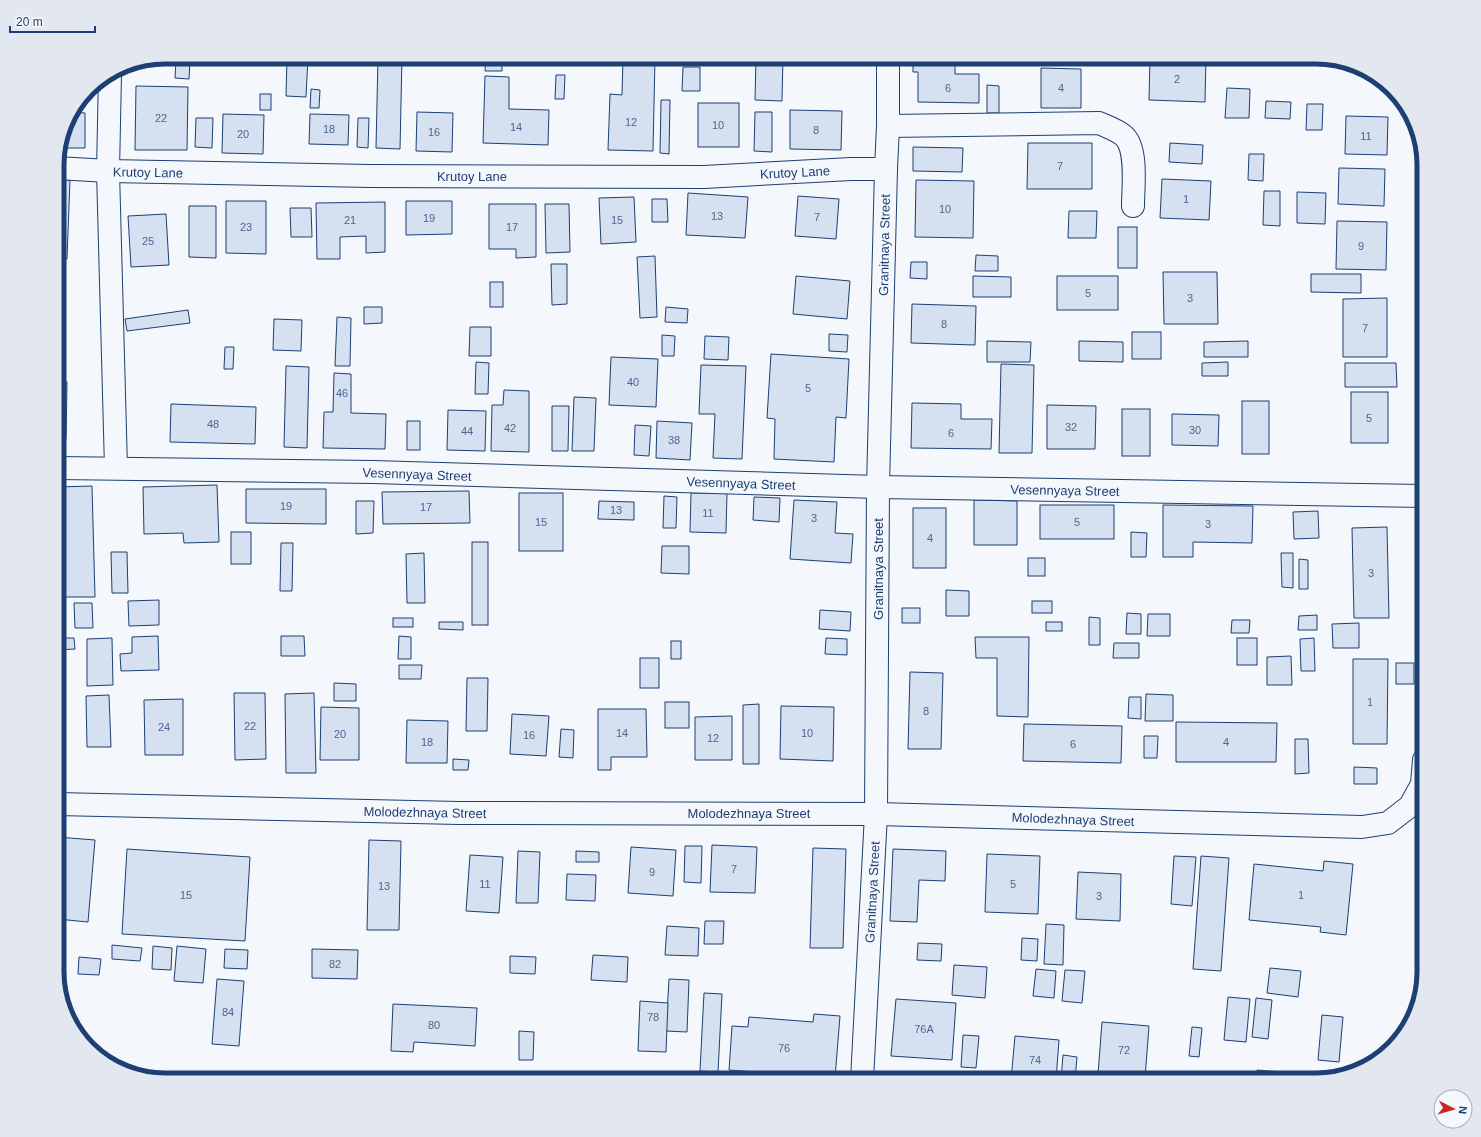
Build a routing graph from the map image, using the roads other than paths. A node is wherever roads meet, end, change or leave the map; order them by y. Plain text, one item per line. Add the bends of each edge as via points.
1 (888, 64) edge
2 (110, 80) edge
3 (888, 126) junction
4 (64, 168) edge
5 (886, 169) junction
6 (108, 171) junction
7 (1133, 206) dead end
8 (64, 468) edge
9 (116, 468) junction
10 (878, 487) junction
11 (1417, 496) edge
12 (1417, 793) edge
13 (64, 804) edge
14 (876, 814) junction
15 (862, 1073) edge

1 - 3 street, Granitnaya Street
2 - 6 street
3 - 5 street, Granitnaya Street
3 - 7 street via 1099,123 1125,137 1132,152
4 - 6 street, Krutoy Lane
5 - 6 street, Krutoy Lane via 704,177 370,176
5 - 10 street, Granitnaya Street
6 - 9 street
8 - 9 street, Vesennyaya Street
9 - 10 street, Vesennyaya Street via 365,472
10 - 11 street, Vesennyaya Street
10 - 14 street, Granitnaya Street
12 - 14 street, Molodezhnaya Street via 1410,806 1388,823 1362,827
13 - 14 street, Molodezhnaya Street via 459,813
14 - 15 street, Granitnaya Street

